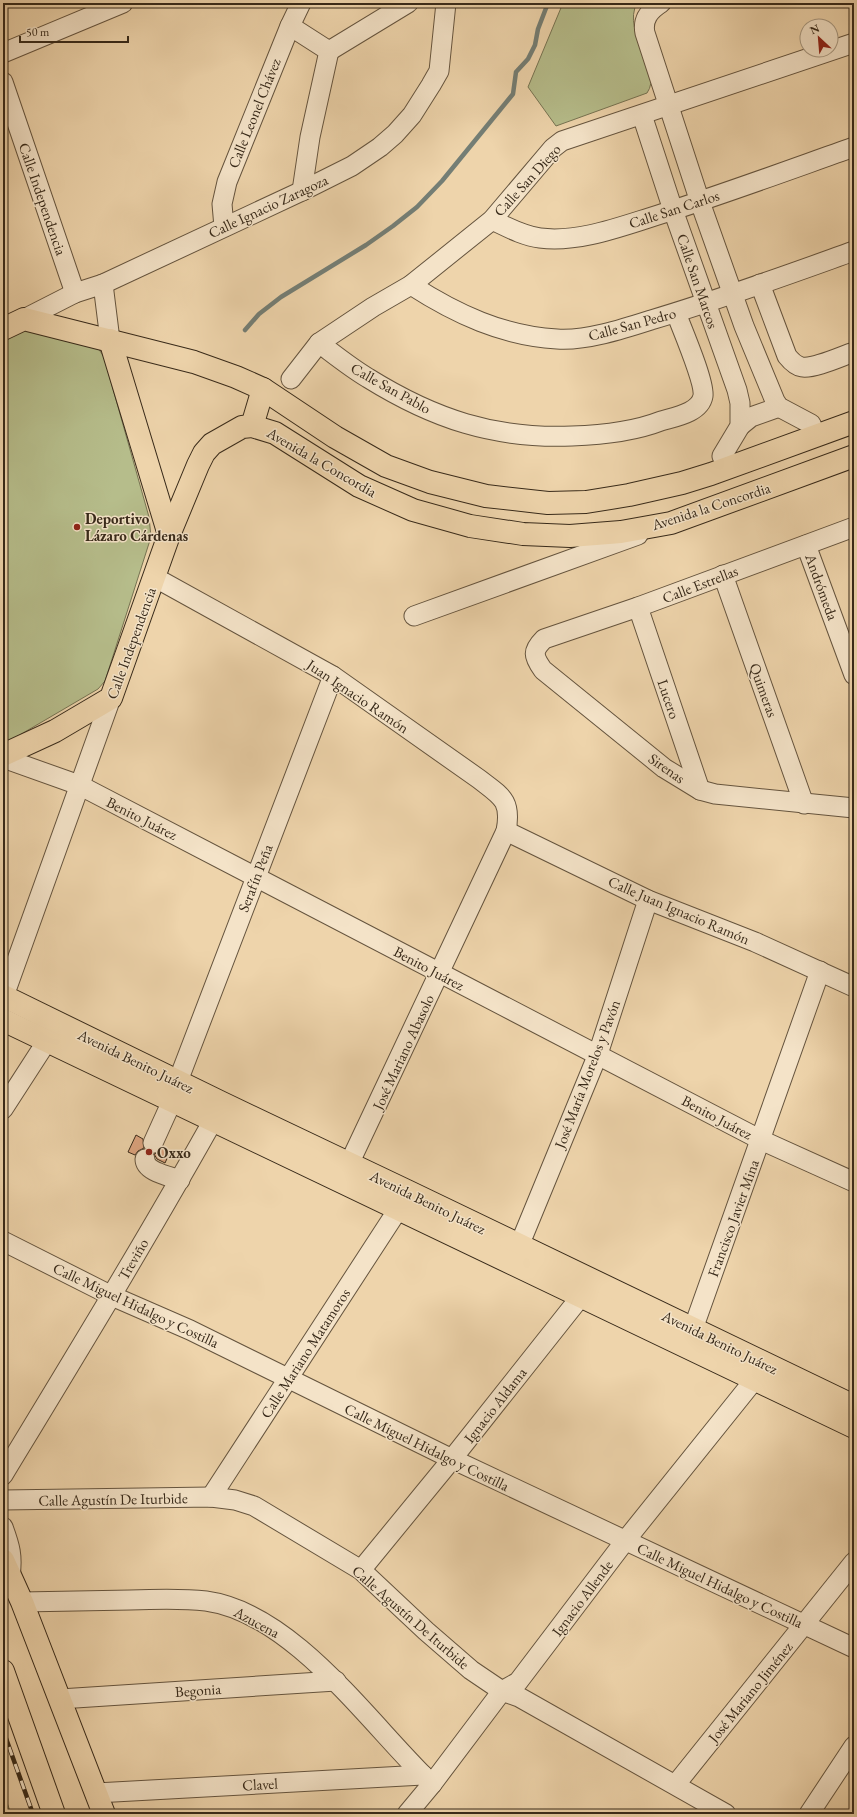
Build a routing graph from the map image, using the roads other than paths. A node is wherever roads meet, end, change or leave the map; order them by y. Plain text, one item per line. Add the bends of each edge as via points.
1 (123, 3) edge
2 (301, 3) edge
3 (408, 3) edge
4 (446, 3) edge
5 (661, 3) edge
6 (290, 26) junction
7 (854, 43) edge
8 (329, 51) junction
9 (3, 53) edge
10 (3, 82) edge
11 (669, 106) junction
12 (642, 115) junction
13 (854, 147) edge
14 (302, 191) junction
15 (700, 202) junction
16 (673, 210) junction
17 (492, 220) junction
18 (224, 227) junction
19 (854, 251) edge
20 (103, 284) junction
21 (760, 284) junction
22 (411, 286) junction
23 (733, 293) junction
24 (75, 294) junction
25 (706, 302) junction
26 (676, 313) junction
27 (24, 319) junction
28 (744, 326) junction
29 (3, 329) edge
30 (717, 336) junction
31 (110, 340) junction
32 (319, 343) junction
33 (854, 352) edge
34 (758, 360) junction
35 (730, 371) junction
36 (291, 380) dead end
37 (263, 389) junction
38 (779, 407) junction
39 (854, 422) edge
40 (252, 426) junction
41 (740, 426) junction
42 (816, 436) junction
43 (854, 456) edge
44 (827, 465) junction
45 (727, 468) junction
46 (738, 498) junction
47 (671, 522) junction
48 (854, 527) edge
49 (169, 535) junction
50 (806, 545) junction
51 (723, 576) junction
52 (154, 577) junction
53 (638, 607) junction
54 (414, 616) dead end
55 (544, 639) joint
56 (854, 675) edge
57 (333, 676) junction
58 (111, 698) junction
59 (3, 756) edge
60 (79, 785) junction
61 (700, 790) junction
62 (804, 804) junction
63 (854, 808) edge
64 (506, 831) junction
65 (256, 876) junction
66 (648, 900) junction
67 (820, 971) junction
68 (440, 974) junction
69 (854, 987) edge
70 (3, 996) edge
71 (3, 1020) edge
72 (47, 1041) junction
73 (598, 1054) junction
74 (175, 1091) junction
75 (3, 1108) edge
76 (217, 1112) junction
77 (761, 1140) junction
78 (349, 1164) junction
79 (180, 1180) junction
80 (854, 1182) edge
81 (399, 1208) junction
82 (3, 1240) edge
83 (519, 1246) junction
84 (582, 1295) junction
85 (112, 1296) junction
86 (693, 1329) junction
87 (289, 1379) junction
88 (755, 1379) junction
89 (854, 1406) edge
90 (854, 1427) edge
91 (452, 1460) junction
92 (3, 1475) edge
93 (211, 1497) junction
94 (3, 1500) edge
95 (3, 1527) edge
96 (625, 1541) junction
97 (854, 1562) edge
98 (7, 1568) edge
99 (361, 1570) junction
100 (22, 1602) junction
101 (805, 1624) junction
102 (854, 1648) edge
103 (3, 1672) edge
104 (336, 1682) junction
105 (502, 1691) junction
106 (60, 1699) junction
107 (854, 1746) edge
108 (428, 1780) junction
109 (676, 1784) junction
110 (96, 1793) junction
111 (54, 1814) edge
112 (104, 1814) edge
113 (408, 1814) edge
114 (726, 1814) edge
115 (809, 1814) edge

1 - 9 street
2 - 6 street, Calle Leonel Chávez
3 - 8 street
4 - 14 street, Calle Ignacio Zaragoza via 438,71 412,114 395,134 368,156
5 - 11 street, Calle San Marcos via 646,17 644,28
6 - 8 street
6 - 18 street, Calle Leonel Chávez via 227,182 222,204
7 - 11 street, Calle San Diego
8 - 14 street via 310,137
10 - 24 street, Calle Independencia
11 - 12 street, Calle San Diego
11 - 15 street, Calle San Marcos
12 - 16 street, Calle San Marcos
12 - 17 street, Calle San Diego via 562,141 553,148
13 - 15 street, Calle San Carlos
14 - 18 street, Calle Ignacio Zaragoza
15 - 16 street, Calle San Carlos
15 - 23 street, Calle San Marcos
16 - 17 street, Calle San Carlos via 604,232 562,238 540,238 523,234
16 - 25 street, Calle San Marcos
17 - 22 street, Calle San Diego
18 - 20 street, Calle Ignacio Zaragoza
19 - 21 street, Calle San Pedro
20 - 24 street, Calle Ignacio Zaragoza
20 - 31 street
21 - 23 street, Calle San Pedro
21 - 33 street via 792,363 802,368
22 - 26 street, Calle San Pedro via 479,323 516,334 558,340 608,333
22 - 32 street, Calle San Diego via 373,307
23 - 25 street, Calle San Pedro
23 - 28 street, Calle San Marcos
24 - 27 street, Calle Ignacio Zaragoza
25 - 26 street, Calle San Pedro
25 - 30 street, Calle San Marcos
26 - 32 street, Calle San Pablo via 701,382 703,397 699,404 690,411 654,424 601,435 541,437 490,431 454,420 414,404 374,382
27 - 29 main road, Calle Ignacio Zaragoza
27 - 31 main road, Avenida la Concordia
28 - 30 street
28 - 34 street, Calle San Marcos
30 - 35 street, Calle San Marcos
31 - 37 main road, Avenida la Concordia via 194,362
31 - 49 main road
32 - 36 street, Calle San Diego
34 - 35 street
34 - 38 street, Calle San Marcos via 770,393
35 - 41 street, Calle San Marcos via 740,403
37 - 40 main road
37 - 45 main road, Avenida la Concordia via 335,437 386,466 430,482 486,496 548,503 586,502 653,490
38 - 41 street via 760,413
38 - 42 street via 812,424
39 - 42 main road, Avenida la Concordia
40 - 47 main road, Avenida la Concordia via 275,433 359,486 413,510 470,526 523,534 570,536 621,532
40 - 49 main road, Calle Independencia via 242,427 222,437 204,453
41 - 45 street via 722,456
42 - 44 main road
42 - 45 main road, Avenida la Concordia
43 - 44 main road, Avenida la Concordia
44 - 46 main road, Avenida la Concordia
45 - 46 main road
46 - 47 main road, Avenida la Concordia
47 - 54 street
48 - 50 street, Calle Estrellas
49 - 52 main road, Calle Independencia
50 - 51 street, Calle Estrellas
50 - 56 street, Andrómeda
51 - 53 street, Calle Estrellas
51 - 62 street, Quimeras
52 - 57 street, Juan Ignacio Ramón
52 - 58 main road, Calle Independencia
53 - 55 street, Calle Estrellas
53 - 61 street, Lucero
55 - 61 street, Sirenas via 537,646 535,654 536,661 543,670 664,768
57 - 64 street, Juan Ignacio Ramón via 500,795 506,803 509,816
57 - 65 street, Serafín Peña
58 - 59 main road via 55,731
58 - 60 street, Calle Independencia
59 - 60 street, Benito Juárez
60 - 65 street, Benito Juárez
60 - 70 street, Calle Independencia
61 - 62 street, Sirenas
62 - 63 street, Sirenas
64 - 66 street, Calle Juan Ignacio Ramón
64 - 68 street, José Mariano Abasolo
65 - 68 street, Benito Juárez
65 - 74 street, Serafín Peña
66 - 67 street, Calle Juan Ignacio Ramón via 755,942
66 - 73 street, José María Morelos y Pavón
67 - 69 street, Calle Juan Ignacio Ramón
67 - 77 street, Francisco Javier Mina
68 - 73 street, Benito Juárez
68 - 78 street, José Mariano Abasolo
70 - 74 main road, Avenida Benito Juárez
71 - 72 main road, Avenida Benito Juárez
72 - 74 main road, Avenida Benito Juárez
72 - 75 street
73 - 77 street, Benito Juárez
73 - 83 street, José María Morelos y Pavón
74 - 76 main road, Avenida Benito Juárez
74 - 79 street, Serafín Peña via 149,1151 146,1165
76 - 78 main road, Avenida Benito Juárez
76 - 79 street, Treviño
76 - 81 main road, Avenida Benito Juárez
77 - 80 street, Benito Juárez
77 - 86 street, Francisco Javier Mina
78 - 83 main road, Avenida Benito Juárez
79 - 85 street, Treviño
81 - 84 main road, Avenida Benito Juárez
81 - 87 street, Calle Mariano Matamoros
82 - 85 street, Calle Miguel Hidalgo y Costilla
83 - 86 main road, Avenida Benito Juárez
84 - 88 main road, Avenida Benito Juárez
84 - 91 street, Ignacio Aldama
85 - 87 street, Calle Miguel Hidalgo y Costilla via 190,1330
85 - 92 street, Treviño
86 - 89 main road, Avenida Benito Juárez
87 - 91 street, Calle Miguel Hidalgo y Costilla
87 - 93 street, Calle Mariano Matamoros
88 - 90 main road, Avenida Benito Juárez
88 - 96 street, Ignacio Allende
91 - 96 street, Calle Miguel Hidalgo y Costilla
91 - 99 street, Ignacio Aldama
93 - 94 street, Calle Agustín De Iturbide
93 - 99 street, Calle Agustín De Iturbide via 254,1506
95 - 98 street via 11,1548 12,1561
96 - 101 street, Calle Miguel Hidalgo y Costilla
96 - 105 street, Ignacio Allende via 518,1682
97 - 101 street, José Mariano Jiménez
98 - 100 main road
99 - 105 street, Calle Agustín De Iturbide via 426,1631
100 - 104 street, Azucena via 162,1599 207,1601 238,1610 277,1631
100 - 106 main road
101 - 102 street, Calle Miguel Hidalgo y Costilla
101 - 109 street, José Mariano Jiménez
103 - 111 main road
104 - 106 street, Begonia
104 - 108 street, Azucena
105 - 108 street, Ignacio Allende
105 - 109 street, Calle Agustín De Iturbide via 519,1697
106 - 110 main road
107 - 115 street
108 - 110 street, Clavel
108 - 113 street, Ignacio Allende
109 - 114 street, Calle Agustín De Iturbide
110 - 112 main road

